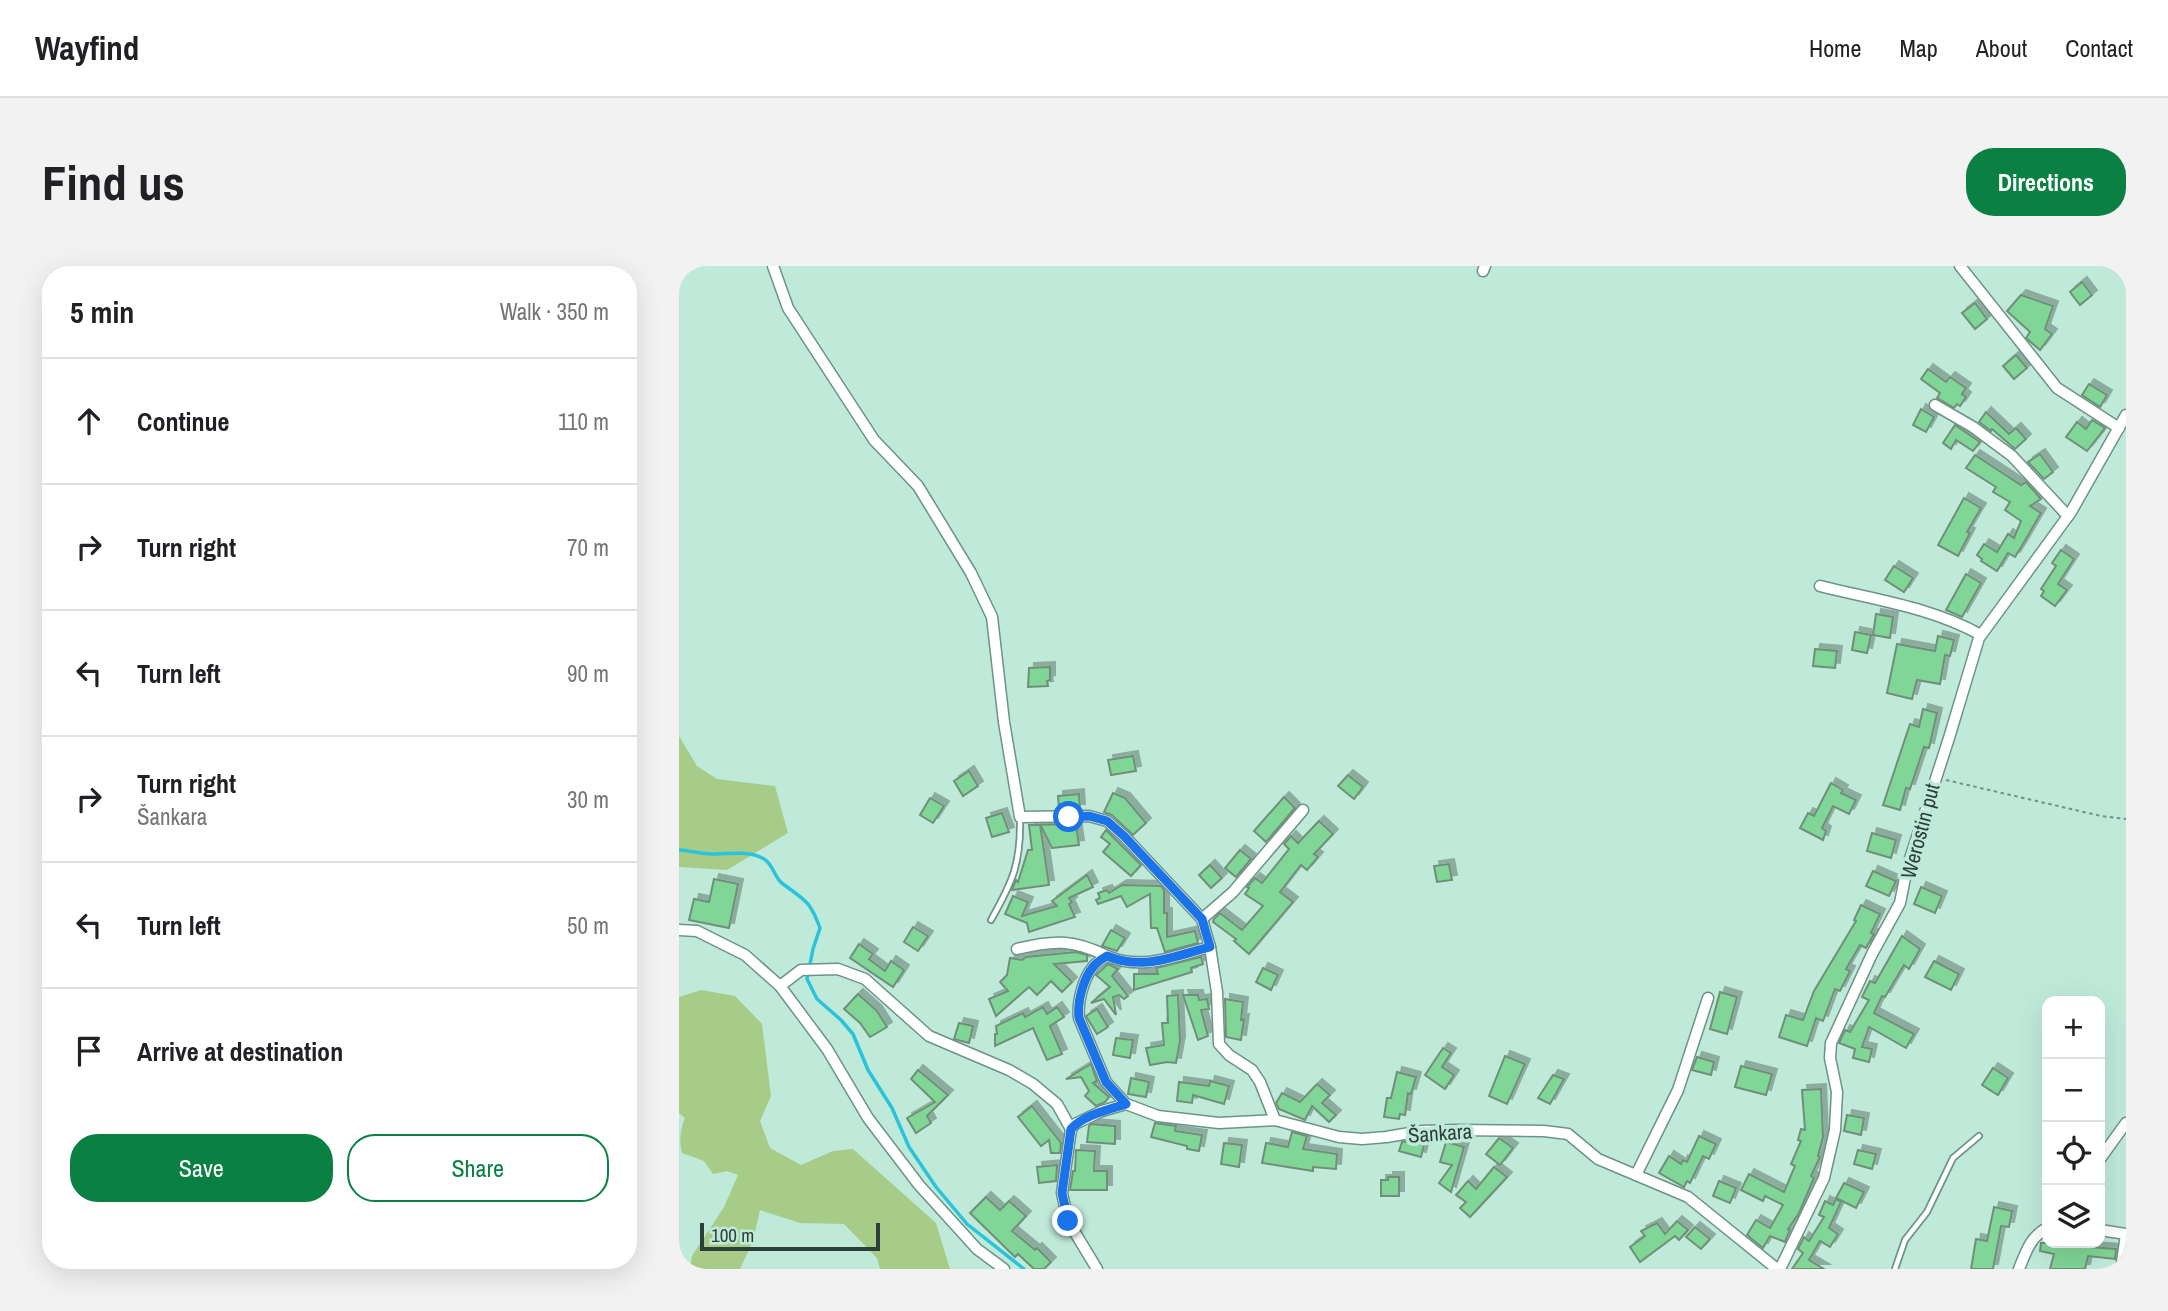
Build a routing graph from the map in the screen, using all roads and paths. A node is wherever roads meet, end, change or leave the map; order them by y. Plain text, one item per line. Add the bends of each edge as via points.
1 (773, 266) edge
2 (1961, 266) edge
3 (1935, 405) dead end
4 (2126, 415) edge
5 (2119, 428) junction
6 (2068, 516) junction
7 (1820, 586) dead end
8 (1981, 635) junction
9 (1934, 778) junction
10 (1303, 810) dead end
11 (1020, 817) junction
12 (2126, 819) edge
13 (1202, 919) junction
14 (991, 920) dead end
15 (679, 930) edge
16 (1210, 947) junction
17 (1017, 949) dead end
18 (1107, 956) junction
19 (780, 986) junction
20 (1708, 998) dead end
21 (1126, 1104) junction
22 (1275, 1120) junction
23 (2126, 1123) edge
24 (1071, 1129) junction
25 (1979, 1136) dead end
26 (2105, 1152) edge
27 (1636, 1175) junction
28 (2042, 1231) edge
29 (2105, 1231) edge
30 (2126, 1234) edge
31 (1004, 1269) edge
32 (1097, 1269) edge
33 (1779, 1269) edge
34 (1895, 1269) edge
35 (2019, 1269) edge
36 (2121, 1269) edge

1 - 11 street via 788,308 874,440 918,486 992,617
2 - 5 street via 2057,388
3 - 6 street via 2012,456
4 - 5 street, Werostin put
5 - 6 street, Werostin put
6 - 8 street, Werostin put
7 - 8 street via 1931,611
8 - 9 street, Werostin put
9 - 12 path
9 - 33 street, Werostin put via 1900,903 1831,1043 1837,1092 1830,1154 1824,1178
10 - 13 street via 1233,892
11 - 13 street via 1089,816 1107,821
11 - 14 lane via 1018,864
13 - 16 street
15 - 19 street via 697,931 745,955
16 - 18 street via 1148,963 1124,963
16 - 22 street via 1219,1044 1252,1070
17 - 18 street via 1054,940
18 - 21 street via 1093,966 1078,1009 1106,1082
19 - 24 street via 801,970 838,969 865,979 929,1036 1033,1084 1057,1104
19 - 31 street via 919,1185 977,1248
20 - 27 street via 1678,1090
21 - 22 street, Šankara via 1158,1116 1219,1123
21 - 24 street via 1102,1111
22 - 27 street, Šankara via 1362,1139 1458,1130 1568,1134 1598,1160
23 - 26 street
24 - 32 street via 1062,1193 1068,1221
25 - 34 lane via 1953,1158 1927,1212 1905,1240
27 - 33 street, Šankara via 1688,1197
28 - 35 street via 2029,1244
29 - 30 street
30 - 36 street

